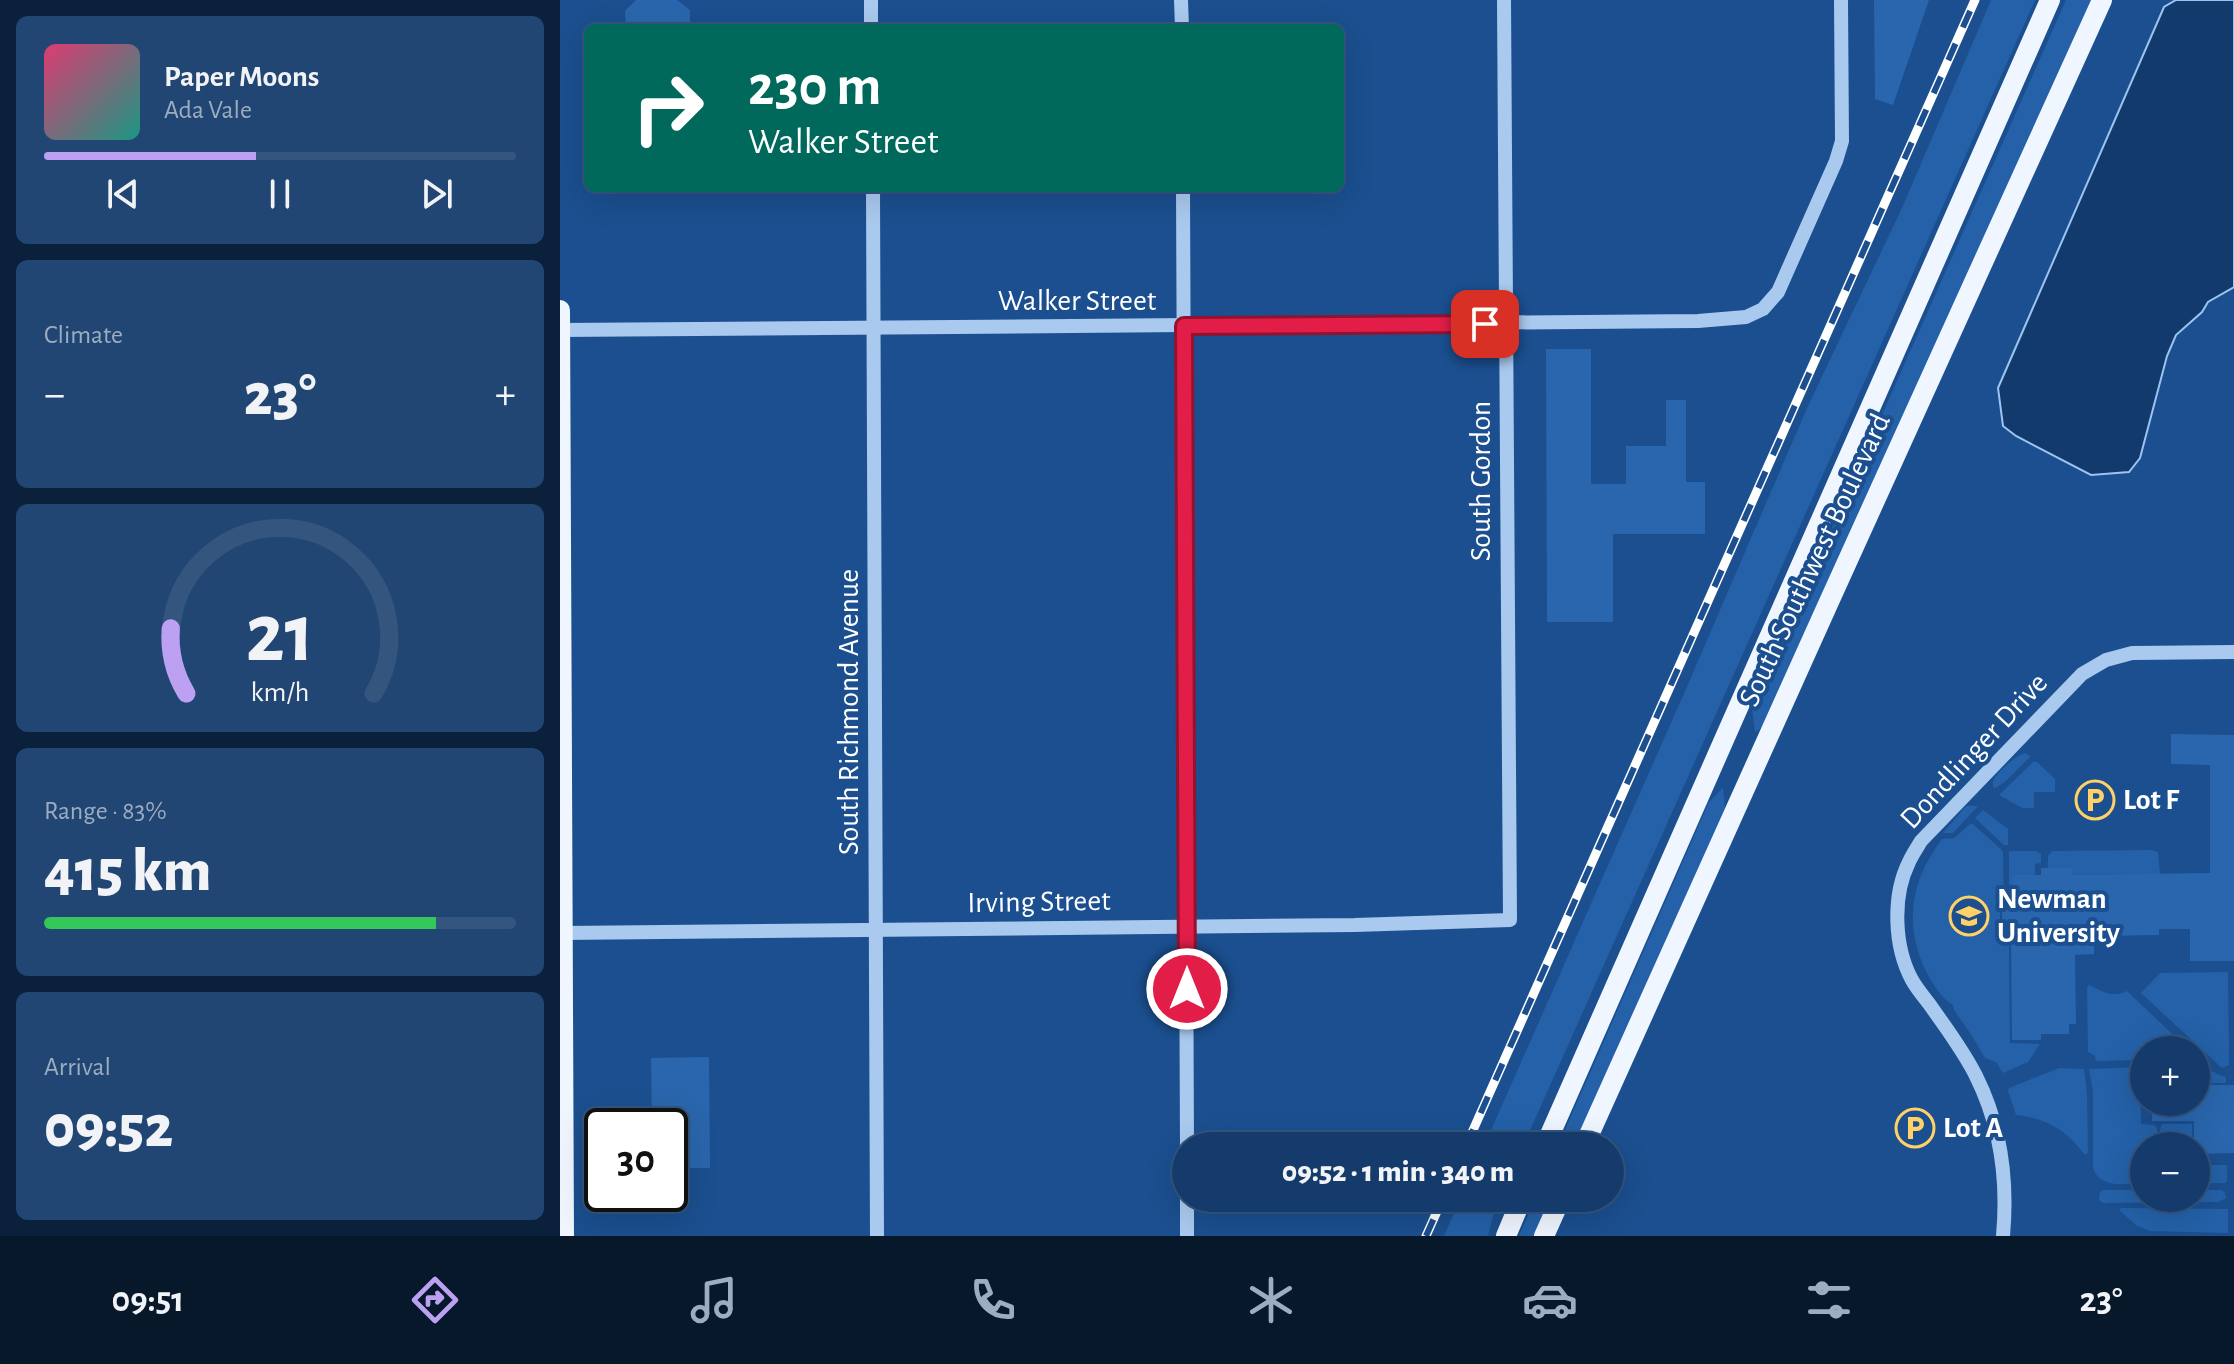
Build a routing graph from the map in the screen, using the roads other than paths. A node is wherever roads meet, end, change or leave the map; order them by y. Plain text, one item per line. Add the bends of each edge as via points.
1 (871, 0) edge
2 (1181, 0) edge
3 (1504, 0) edge
4 (1841, 0) edge
5 (2050, 0) edge
6 (2102, 0) edge
7 (871, 24) edge
8 (1182, 24) edge
9 (873, 192) edge
10 (1183, 192) edge
11 (560, 310) edge
12 (1506, 324) junction
13 (1184, 326) junction
14 (874, 329) junction
15 (560, 330) edge
16 (560, 356) edge
17 (2234, 652) edge
18 (1510, 914) joint
19 (561, 921) edge
20 (1187, 927) junction
21 (876, 930) junction
22 (1187, 1132) edge
23 (1551, 1132) edge
24 (1590, 1132) edge
25 (1187, 1212) edge
26 (1516, 1212) edge
27 (1555, 1212) edge
28 (564, 1236) edge
29 (877, 1236) edge
30 (1187, 1236) edge
31 (1506, 1236) edge
32 (1544, 1236) edge
33 (2003, 1236) edge

1 - 7 street
2 - 8 street
3 - 12 street, South Gordon
4 - 12 street, Walker Street via 1842,141 1778,292 1763,309 1746,317 1698,321
5 - 23 main road, South Southwest Boulevard
6 - 24 main road, South Southwest Boulevard
9 - 14 street, South Richmond Avenue
10 - 13 street
11 - 15 main road
12 - 13 street, Walker Street
12 - 18 street, South Gordon
13 - 14 street, Walker Street
13 - 20 street
14 - 15 street, Walker Street
14 - 21 street, South Richmond Avenue
15 - 16 main road
16 - 19 main road
17 - 33 street, Dondlinger Drive via 2132,653 2082,674 1921,841 1908,864 1900,893 1901,956 1912,981 1962,1051 1990,1110 2005,1181
18 - 20 street, Irving Street via 1510,920
19 - 21 street, Irving Street
19 - 28 main road
20 - 21 street, Irving Street
20 - 22 street
21 - 29 street, South Richmond Avenue
25 - 30 street
26 - 31 main road
27 - 32 main road

